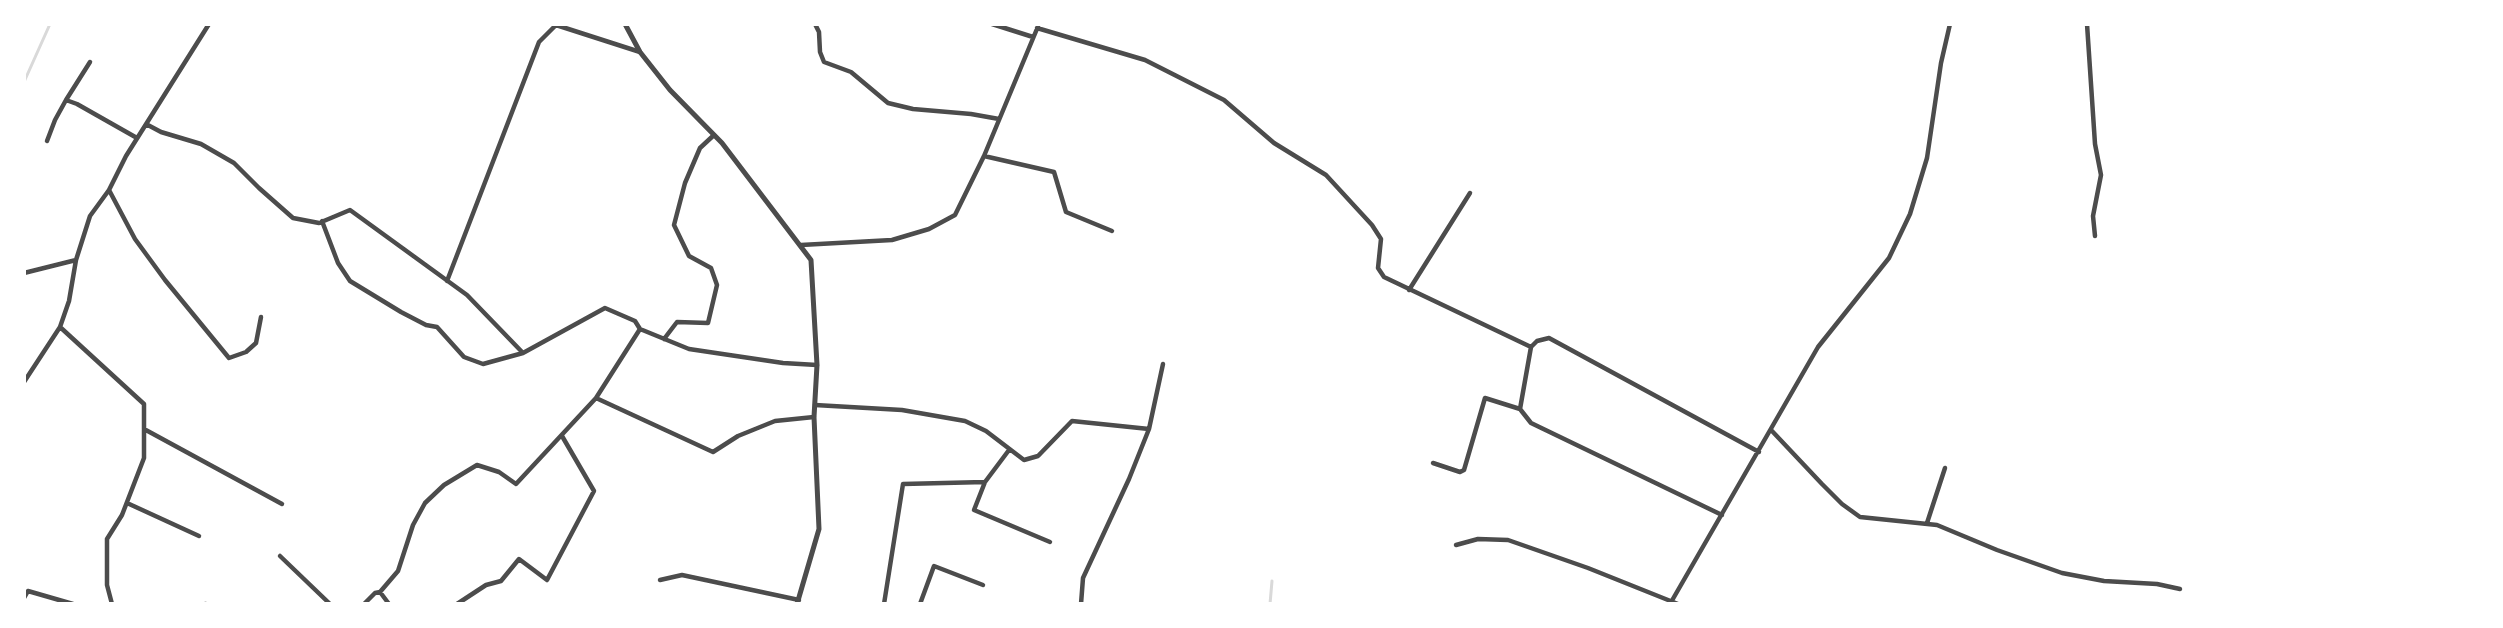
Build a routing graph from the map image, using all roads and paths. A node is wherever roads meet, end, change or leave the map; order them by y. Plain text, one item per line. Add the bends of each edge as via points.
1 (209, 24) edge
2 (625, 24) edge
3 (815, 24) edge
4 (992, 24) edge
5 (1950, 24) edge
6 (2087, 24) edge
7 (1038, 26) edge
8 (1033, 37) junction
9 (639, 52) junction
10 (90, 62) dead end
11 (66, 100) junction
12 (999, 119) junction
13 (146, 124) junction
14 (714, 135) junction
15 (137, 138) junction
16 (47, 141) dead end
17 (984, 156) junction
18 (109, 190) junction
19 (1470, 194) dead end
20 (322, 221) junction
21 (1112, 231) dead end
22 (2095, 236) dead end
23 (801, 245) junction
24 (75, 260) junction
25 (24, 273) edge
26 (447, 281) junction
27 (1409, 290) junction
28 (261, 317) dead end
29 (60, 327) junction
30 (640, 329) junction
31 (664, 339) junction
32 (1531, 347) junction
33 (523, 353) junction
34 (1163, 363) dead end
35 (818, 365) junction
36 (24, 382) edge
37 (596, 398) junction
38 (815, 405) junction
39 (1520, 409) junction
40 (814, 417) junction
41 (144, 429) junction
42 (1149, 429) junction
43 (1772, 430) junction
44 (562, 436) junction
45 (1009, 450) junction
46 (1759, 452) junction
47 (1433, 463) dead end
48 (1945, 468) dead end
49 (985, 482) junction
50 (127, 503) junction
51 (282, 504) dead end
52 (1722, 515) junction
53 (1927, 523) junction
54 (199, 536) dead end
55 (1050, 542) dead end
56 (1456, 546) dead end
57 (280, 556) dead end
58 (660, 580) dead end
59 (983, 585) dead end
60 (2180, 589) dead end
61 (380, 592) junction
62 (24, 598) edge
63 (798, 602) edge
64 (1671, 603) edge
65 (73, 604) edge
66 (112, 604) edge
67 (330, 604) edge
68 (364, 604) edge
69 (389, 604) edge
70 (457, 604) edge
71 (884, 604) edge
72 (920, 604) edge
73 (1081, 604) edge
74 (1678, 604) edge

1 - 13 street
2 - 9 street
3 - 12 street via 824,62 851,72 888,103
4 - 8 street
5 - 43 street via 1928,158 1910,214 1889,258 1818,347
6 - 22 street via 2095,144 2101,175 2093,216
7 - 8 street
7 - 27 street via 1145,60 1224,100 1274,143 1326,175 1381,239 1378,268 1384,277
8 - 12 street
9 - 14 street
9 - 26 street via 556,25 539,42
10 - 11 street
11 - 15 street
11 - 16 street
12 - 17 street
13 - 15 street
13 - 20 street via 201,144 234,163 293,218
14 - 23 street
14 - 31 street via 700,148 685,183 674,225 689,256 711,268 717,285 708,323 677,322
15 - 18 street
17 - 21 street via 1054,172 1066,212
17 - 23 street via 955,215 929,229 892,240
18 - 24 street via 90,216
18 - 28 street via 135,239 229,358 246,352 256,343
19 - 27 street
20 - 26 street via 350,210
20 - 33 street via 338,263 350,281 400,312 436,327 464,357 483,364
23 - 35 street via 811,260
24 - 25 street
24 - 29 street via 69,301
26 - 33 street via 466,294
27 - 32 street
29 - 36 street
29 - 41 street via 144,404
30 - 31 street
30 - 33 street via 635,321 605,308
30 - 37 street
31 - 35 street via 689,349
32 - 39 street
32 - 46 street via 1537,340 1550,338
34 - 42 street
35 - 38 street
37 - 40 street via 713,452 775,420
37 - 44 street
38 - 40 street
38 - 45 street via 902,410 965,421 986,431
39 - 47 street via 1485,398 1464,470
39 - 52 street via 1531,423
40 - 63 street via 819,529
41 - 50 street via 144,458
41 - 51 street
42 - 45 street via 1072,421 1038,456 1024,460
42 - 73 street via 1083,578
43 - 46 street
43 - 53 street via 1828,491 1860,517
44 - 61 street via 516,484 499,472 477,465 444,485 425,503 413,525 398,571
44 - 70 street via 594,491 547,580 519,559 501,581 486,585
45 - 49 street
46 - 52 street
48 - 53 street
49 - 55 street via 974,510
49 - 71 street via 903,484
50 - 54 street
50 - 66 street via 107,539 107,585
52 - 64 street
53 - 60 street via 2062,573
56 - 64 street via 1478,539 1508,540
57 - 67 street
58 - 63 street via 682,575
59 - 72 street via 934,566
61 - 68 street
61 - 69 street
62 - 65 street via 28,591
64 - 74 street

